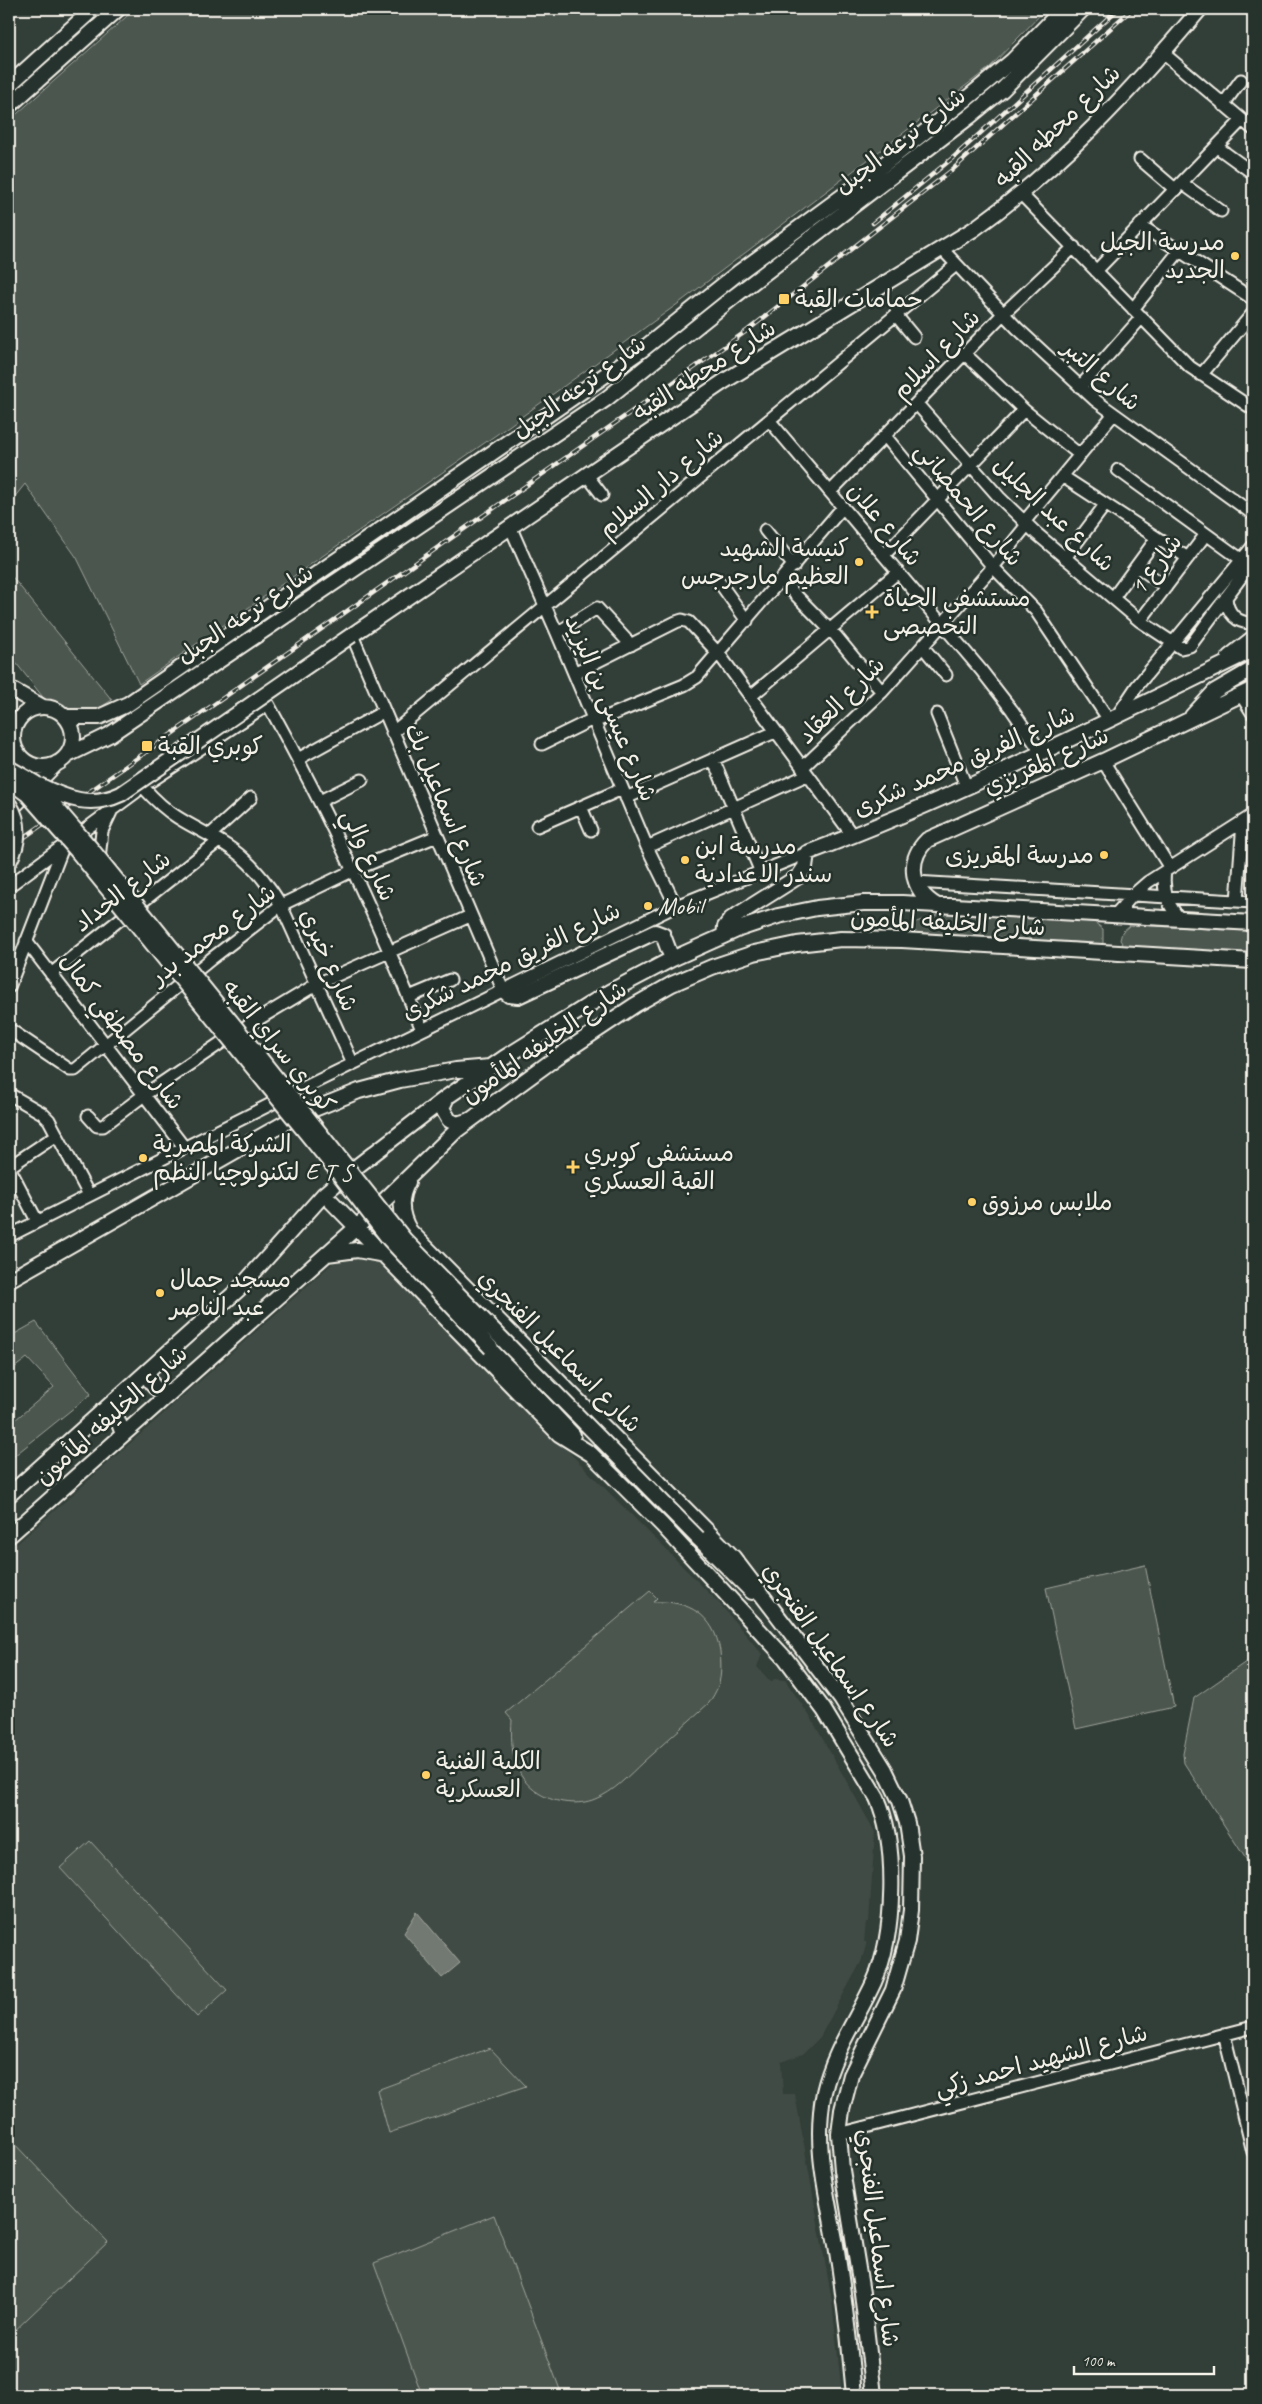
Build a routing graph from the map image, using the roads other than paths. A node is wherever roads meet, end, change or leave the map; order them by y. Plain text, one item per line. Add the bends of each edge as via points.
1 (92, 9) edge
2 (118, 9) edge
3 (1063, 9) edge
4 (1083, 9) edge
5 (1200, 9) edge
6 (1163, 54) junction
7 (992, 78) junction
8 (1241, 80) dead end
9 (9, 85) edge
10 (1003, 89) junction
11 (1223, 105) junction
12 (9, 106) edge
13 (1242, 120) junction
14 (1253, 129) edge
15 (1217, 147) junction
16 (1140, 159) dead end
17 (1250, 171) dead end
18 (1180, 187) junction
19 (863, 189) junction
20 (1021, 194) junction
21 (1221, 211) dead end
22 (1140, 225) junction
23 (1074, 247) junction
24 (941, 248) junction
25 (1180, 250) junction
26 (956, 265) junction
27 (1096, 271) junction
28 (725, 284) junction
29 (736, 295) junction
30 (1253, 299) edge
31 (1133, 309) junction
32 (1253, 313) edge
33 (895, 314) junction
34 (1003, 314) junction
35 (1142, 318) junction
36 (914, 337) dead end
37 (966, 354) junction
38 (1201, 375) junction
39 (1080, 386) junction
40 (917, 404) junction
41 (1253, 408) edge
42 (1024, 410) junction
43 (1113, 415) junction
44 (769, 420) junction
45 (885, 436) junction
46 (1080, 454) junction
47 (472, 465) junction
48 (971, 465) junction
49 (1118, 470) dead end
50 (586, 474) junction
51 (1062, 476) junction
52 (483, 482) junction
53 (830, 492) junction
54 (602, 495) dead end
55 (938, 500) junction
56 (1105, 505) junction
57 (843, 507) junction
58 (1253, 514) edge
59 (1026, 524) junction
60 (510, 526) junction
61 (765, 530) dead end
62 (1206, 534) junction
63 (1157, 538) junction
64 (1253, 546) edge
65 (884, 554) junction
66 (1064, 558) junction
67 (1188, 558) junction
68 (1248, 560) edge
69 (794, 566) junction
70 (1137, 566) junction
71 (993, 567) junction
72 (898, 572) junction
73 (782, 581) junction
74 (719, 582) dead end
75 (1166, 587) junction
76 (1226, 597) junction
77 (1113, 598) junction
78 (546, 607) junction
79 (747, 621) junction
80 (1140, 621) junction
81 (1253, 623) edge
82 (942, 626) junction
83 (830, 629) junction
84 (557, 632) junction
85 (352, 635) junction
86 (1253, 638) edge
87 (1174, 643) junction
88 (631, 645) junction
89 (923, 647) junction
90 (1253, 650) edge
91 (719, 654) junction
92 (197, 656) junction
93 (1222, 665) junction
94 (205, 668) junction
95 (1253, 669) edge
96 (574, 673) junction
97 (946, 675) dead end
98 (9, 688) edge
99 (882, 692) junction
100 (1247, 692) edge
101 (750, 697) junction
102 (42, 707) junction
103 (383, 712) junction
104 (937, 714) dead end
105 (1253, 714) edge
106 (66, 717) junction
107 (1113, 718) junction
108 (594, 720) junction
109 (1188, 720) junction
110 (775, 732) junction
111 (392, 734) junction
112 (12, 743) edge
113 (542, 744) dead end
114 (1041, 752) junction
115 (62, 759) junction
116 (298, 759) junction
117 (713, 759) junction
118 (25, 761) junction
119 (1103, 761) junction
120 (9, 768) edge
121 (804, 772) junction
122 (362, 780) dead end
123 (9, 782) edge
124 (35, 783) junction
125 (966, 786) junction
126 (142, 787) junction
127 (624, 794) junction
128 (251, 798) dead end
129 (320, 801) junction
130 (9, 804) edge
131 (115, 806) junction
132 (581, 806) junction
133 (733, 808) junction
134 (9, 811) edge
135 (1248, 819) edge
136 (537, 826) dead end
137 (591, 830) dead end
138 (1248, 835) edge
139 (437, 836) junction
140 (853, 836) junction
141 (215, 838) junction
142 (66, 845) junction
143 (647, 848) junction
144 (808, 853) junction
145 (99, 859) junction
146 (9, 862) edge
147 (1168, 869) junction
148 (354, 870) junction
149 (760, 870) junction
150 (915, 882) junction
151 (9, 886) edge
152 (1133, 895) junction
153 (1166, 897) junction
154 (1237, 901) junction
155 (1253, 902) edge
156 (281, 905) junction
157 (936, 905) junction
158 (676, 906) junction
159 (136, 907) junction
160 (1115, 915) junction
161 (470, 916) junction
162 (1180, 919) junction
163 (1253, 923) edge
164 (724, 936) junction
165 (26, 941) junction
166 (390, 951) junction
167 (672, 959) junction
168 (1253, 961) edge
169 (51, 974) junction
170 (192, 975) junction
171 (450, 980) dead end
172 (317, 984) junction
173 (9, 987) edge
174 (503, 990) junction
175 (409, 997) junction
176 (9, 1030) edge
177 (422, 1030) junction
178 (237, 1032) junction
179 (105, 1044) junction
180 (353, 1064) junction
181 (490, 1068) junction
182 (9, 1094) edge
183 (144, 1094) junction
184 (287, 1096) junction
185 (446, 1097) junction
186 (88, 1116) dead end
187 (470, 1120) junction
188 (57, 1135) junction
189 (184, 1147) junction
190 (9, 1167) edge
191 (409, 1179) junction
192 (324, 1194) junction
193 (89, 1195) junction
194 (37, 1221) junction
195 (357, 1227) junction
196 (9, 1236) edge
197 (425, 1248) junction
198 (326, 1254) junction
199 (387, 1256) junction
200 (402, 1272) junction
201 (9, 1280) edge
202 (149, 1370) junction
203 (554, 1376) junction
204 (172, 1391) junction
205 (534, 1394) junction
206 (102, 1411) junction
207 (123, 1434) junction
208 (591, 1454) junction
209 (9, 1495) edge
210 (9, 1536) edge
211 (770, 1607) junction
212 (1253, 2027) edge
213 (1224, 2034) junction
214 (1250, 2124) edge
215 (839, 2134) junction
216 (1253, 2152) edge
217 (854, 2395) edge
218 (874, 2395) edge

1 - 9 main road
2 - 12 main road
3 - 7 main road, شارع ترعه الجبل
4 - 10 main road, شارع ترعه الجبل
5 - 6 main road, شارع محطه القبه
6 - 11 street
6 - 20 main road, شارع محطه القبه via 1084,139
7 - 10 main road
7 - 19 main road, شارع ترعه الجبل
8 - 11 street
10 - 19 main road, شارع ترعه الجبل
11 - 13 street
13 - 14 street
13 - 15 street
15 - 17 street
15 - 18 street
16 - 18 street
18 - 21 street
18 - 22 street
19 - 28 main road, شارع ترعه الجبل
19 - 29 main road, شارع ترعه الجبل
20 - 23 street
20 - 24 main road, شارع محطه القبه via 974,229
22 - 25 street
22 - 27 street
23 - 27 street
23 - 34 street, شارع اسلام
24 - 26 street, شارع التبر
24 - 50 main road, شارع محطه القبه via 723,382
25 - 30 street
25 - 31 street
26 - 33 street, شارع دار السلام
26 - 34 street, شارع التبر
27 - 31 street
28 - 29 main road
28 - 47 main road, شارع ترعه الجبل via 642,349
29 - 52 main road, شارع ترعه الجبل via 606,399
31 - 35 street
32 - 38 street
33 - 36 street
33 - 44 street, شارع دار السلام
34 - 37 street, شارع اسلام
34 - 39 street, شارع التبر
35 - 38 street
35 - 39 street
37 - 40 street, شارع اسلام
37 - 42 street
38 - 41 street
39 - 43 street, شارع التبر
40 - 45 street, شارع اسلام
40 - 48 street, شارع عبد الجليل
42 - 46 street
42 - 48 street
43 - 46 street, شارع العقاد
43 - 58 street, شارع التبر
44 - 53 street, شارع علان
44 - 78 street, شارع دار السلام
45 - 53 street, شارع اسلام
45 - 55 street, شارع الحمصاني
46 - 51 street, شارع العقاد
47 - 52 main road
47 - 92 main road, شارع ترعه الجبل
48 - 55 street
48 - 59 street, شارع عبد الجليل
49 - 62 street
50 - 54 street
50 - 60 main road, شارع محطه القبه
51 - 56 street
51 - 59 street, شارع العقاد
52 - 94 main road, شارع ترعه الجبل
53 - 57 street, شارع علان
55 - 65 street
55 - 71 street, شارع الحمصاني
56 - 63 street
56 - 66 street
57 - 65 street, شارع علان
57 - 69 street
59 - 66 street, شارع عبد الجليل
59 - 71 street, شارع العقاد
60 - 78 street, شارع عيسى بن اليزيد
60 - 85 main road, شارع محطه القبه
61 - 69 street
62 - 67 street, شارع 1
62 - 68 street
63 - 67 street
63 - 70 street
64 - 68 street
65 - 72 street, شارع علان
66 - 77 street, شارع عبد الجليل
67 - 75 street, شارع 1
68 - 76 street
68 - 87 street
69 - 73 street
70 - 75 street
70 - 77 street
71 - 82 street, شارع العقاد
71 - 107 street, شارع الحمصاني via 1036,611
72 - 82 street, شارع علان
72 - 83 street
73 - 79 street
73 - 83 street
74 - 79 street
75 - 80 street, شارع 1
76 - 81 street via 1233,616
76 - 87 street via 1190,646 1181,648
77 - 80 street, شارع عبد الجليل
78 - 84 street, شارع عيسى بن اليزيد
78 - 111 street, شارع دار السلام
79 - 91 street
80 - 87 street, شارع عبد الجليل
82 - 89 street, شارع العقاد
82 - 114 street, شارع علان via 1012,710
83 - 99 street
83 - 101 street
84 - 88 street via 598,608
84 - 96 street, شارع عيسى بن اليزيد
85 - 103 street, شارع اسماعيل بك
85 - 124 main road, شارع محطه القبه, bridge via 111,798 79,801
86 - 93 main road
87 - 107 street
88 - 91 street via 682,620 689,622
88 - 96 street
89 - 97 street
89 - 99 street, شارع العقاد
90 - 93 main road
91 - 101 street
91 - 108 street via 697,677 684,685
92 - 94 main road
92 - 106 main road, شارع ترعه الجبل via 114,712 90,718
93 - 107 main road, شارع الفريق محمد شكرى
94 - 115 main road, شارع ترعه الجبل via 99,741
95 - 109 main road via 1215,692
96 - 108 street, شارع عيسى بن اليزيد
98 - 102 main road
99 - 121 street, شارع العقاد
100 - 105 street
100 - 109 main road, شارع المقريزي
101 - 110 street
102 - 106 main road via 56,709
102 - 112 main road via 30,710 19,719
103 - 111 street, شارع اسماعيل بك
103 - 116 street
104 - 125 street
106 - 115 main road via 74,736
107 - 114 main road, شارع الفريق محمد شكرى
108 - 113 street
108 - 127 street, شارع عيسى بن اليزيد
109 - 119 main road, شارع المقريزي
110 - 117 street
110 - 121 street
111 - 139 street, شارع اسماعيل بك
112 - 118 main road
114 - 125 main road, شارع الفريق محمد شكرى
115 - 118 main road via 38,766
115 - 134 main road
116 - 126 street, شارع والي via 268,704
116 - 129 street, شارع والي
117 - 127 street
117 - 133 street
118 - 123 main road
119 - 147 street
119 - 150 main road, شارع المقريزي via 933,836 917,852 913,867
120 - 124 main road, كوبري سراي القبه, bridge
121 - 133 street, شارع العقاد
121 - 140 street
122 - 129 street
123 - 205 main road, كوبري سراي القبه, bridge via 26,794 77,850 326,1157 388,1239
124 - 211 main road, كوبري سراي القبه, bridge via 405,1240 733,1574
125 - 140 main road, شارع الفريق محمد شكرى
126 - 131 street
126 - 141 street, شارع خيري via 176,817
127 - 132 street
127 - 143 street, شارع عيسى بن اليزيد
128 - 141 street, شارع الحداد
129 - 148 street, شارع والي
130 - 146 main road, bridge via 17,822 17,843
131 - 142 street
131 - 145 street via 102,831
132 - 136 street
132 - 137 street
133 - 143 street, شارع العقاد
133 - 149 street
135 - 138 street
135 - 147 street
138 - 154 street
139 - 148 street, شارع محمد بدر
139 - 161 street, شارع اسماعيل بك
140 - 144 main road, شارع الفريق محمد شكرى
141 - 156 street, شارع خيري via 257,871
141 - 159 street, شارع الحداد
142 - 145 street via 83,846
142 - 151 street
142 - 165 street
143 - 158 street, شارع عيسى بن اليزيد
144 - 149 street, شارع الفريق محمد شكرى
144 - 164 main road via 799,876 731,919 725,927
145 - 159 street
147 - 152 street
147 - 153 street
148 - 156 street, شارع محمد بدر
148 - 166 street, شارع والي
149 - 158 street, شارع الفريق محمد شكرى
150 - 152 street
150 - 157 main road via 923,896
152 - 153 street
152 - 160 street
153 - 154 street
153 - 162 street
154 - 155 street
156 - 170 street, شارع محمد بدر
156 - 172 street, شارع خيري
157 - 160 main road, شارع الخليفه المأمون
157 - 164 main road, شارع الخليفه المأمون via 863,903 817,908 778,916
158 - 174 street, شارع الفريق محمد شكرى
159 - 169 street, شارع الحداد
159 - 170 street
160 - 162 main road, شارع الخليفه المأمون
161 - 166 street
161 - 174 street, شارع اسماعيل بك
162 - 163 main road, شارع الخليفه المأمون
164 - 167 main road, شارع الخليفه المأمون
165 - 169 street, شارع مصطفي كمال
165 - 173 street
166 - 172 street
166 - 175 street, شارع والي
167 - 174 main road via 663,935 655,932 518,996
167 - 181 main road, شارع الخليفه المأمون via 589,1004
168 - 187 main road, شارع الخليفه المأمون via 868,938 783,946 719,964 660,991 565,1051
169 - 179 street, شارع مصطفي كمال
170 - 178 street
170 - 179 street, شارع محمد بدر
171 - 175 street
172 - 178 street
172 - 180 street, شارع خيري
174 - 177 street, شارع الفريق محمد شكرى
175 - 177 street, شارع والي
176 - 179 street, شارع محمد بدر via 72,1071
177 - 180 street, شارع الفريق محمد شكرى
178 - 183 street
178 - 184 street
179 - 183 street, شارع مصطفي كمال
180 - 184 street, شارع الفريق محمد شكرى
181 - 185 main road, شارع الخليفه المأمون
181 - 201 main road via 456,1070 400,1080 359,1091 297,1116
182 - 188 street via 46,1116
183 - 186 street via 101,1127
183 - 189 street, شارع مصطفي كمال
184 - 189 street, شارع الفريق محمد شكرى
185 - 187 main road via 442,1108 448,1120 457,1124
185 - 192 main road, شارع الخليفه المأمون
187 - 191 main road, شارع الخليفه المأمون
188 - 190 street
188 - 193 street
189 - 193 street, شارع الفريق محمد شكرى
190 - 194 street
191 - 195 main road, شارع الخليفه المأمون
191 - 197 main road, شارع اسماعيل الفنجري via 402,1196 403,1214 410,1231
192 - 195 main road, شارع اسماعيل الفنجري
192 - 202 main road, شارع الخليفه المأمون via 249,1279
193 - 194 street, شارع الفريق محمد شكرى
194 - 196 street, شارع الفريق محمد شكرى
195 - 198 main road, شارع الخليفه المأمون
195 - 199 main road, شارع اسماعيل الفنجري
197 - 200 main road via 408,1254
197 - 203 main road, شارع اسماعيل الفنجري
198 - 199 main road via 357,1250
198 - 204 main road, شارع الخليفه المأمون
199 - 200 main road, شارع اسماعيل الفنجري
200 - 208 main road, شارع اسماعيل الفنجري via 559,1434
202 - 204 main road via 154,1387
202 - 206 main road, شارع الخليفه المأمون
203 - 205 main road via 548,1389
203 - 211 main road, شارع اسماعيل الفنجري via 733,1558
204 - 207 main road, شارع الخليفه المأمون
205 - 208 main road, كوبري سراي القبه
206 - 207 main road via 117,1418
206 - 209 main road, شارع الخليفه المأمون
207 - 210 main road, شارع الخليفه المأمون
208 - 217 main road, شارع اسماعيل الفنجري via 662,1525 786,1659 824,1710 873,1789 885,1817 890,1867 889,1915 884,1946 874,1983 837,2051 824,2091 819,2126 822,2170 839,2267
211 - 215 main road, شارع اسماعيل الفنجري via 825,1676 885,1770 900,1801 911,1845 911,1910 903,1961 894,1990 851,2075
212 - 213 street, شارع الشهيد احمد زكي
213 - 214 street
213 - 215 street, شارع الشهيد احمد زكي
214 - 216 street
215 - 218 main road, شارع اسماعيل الفنجري

